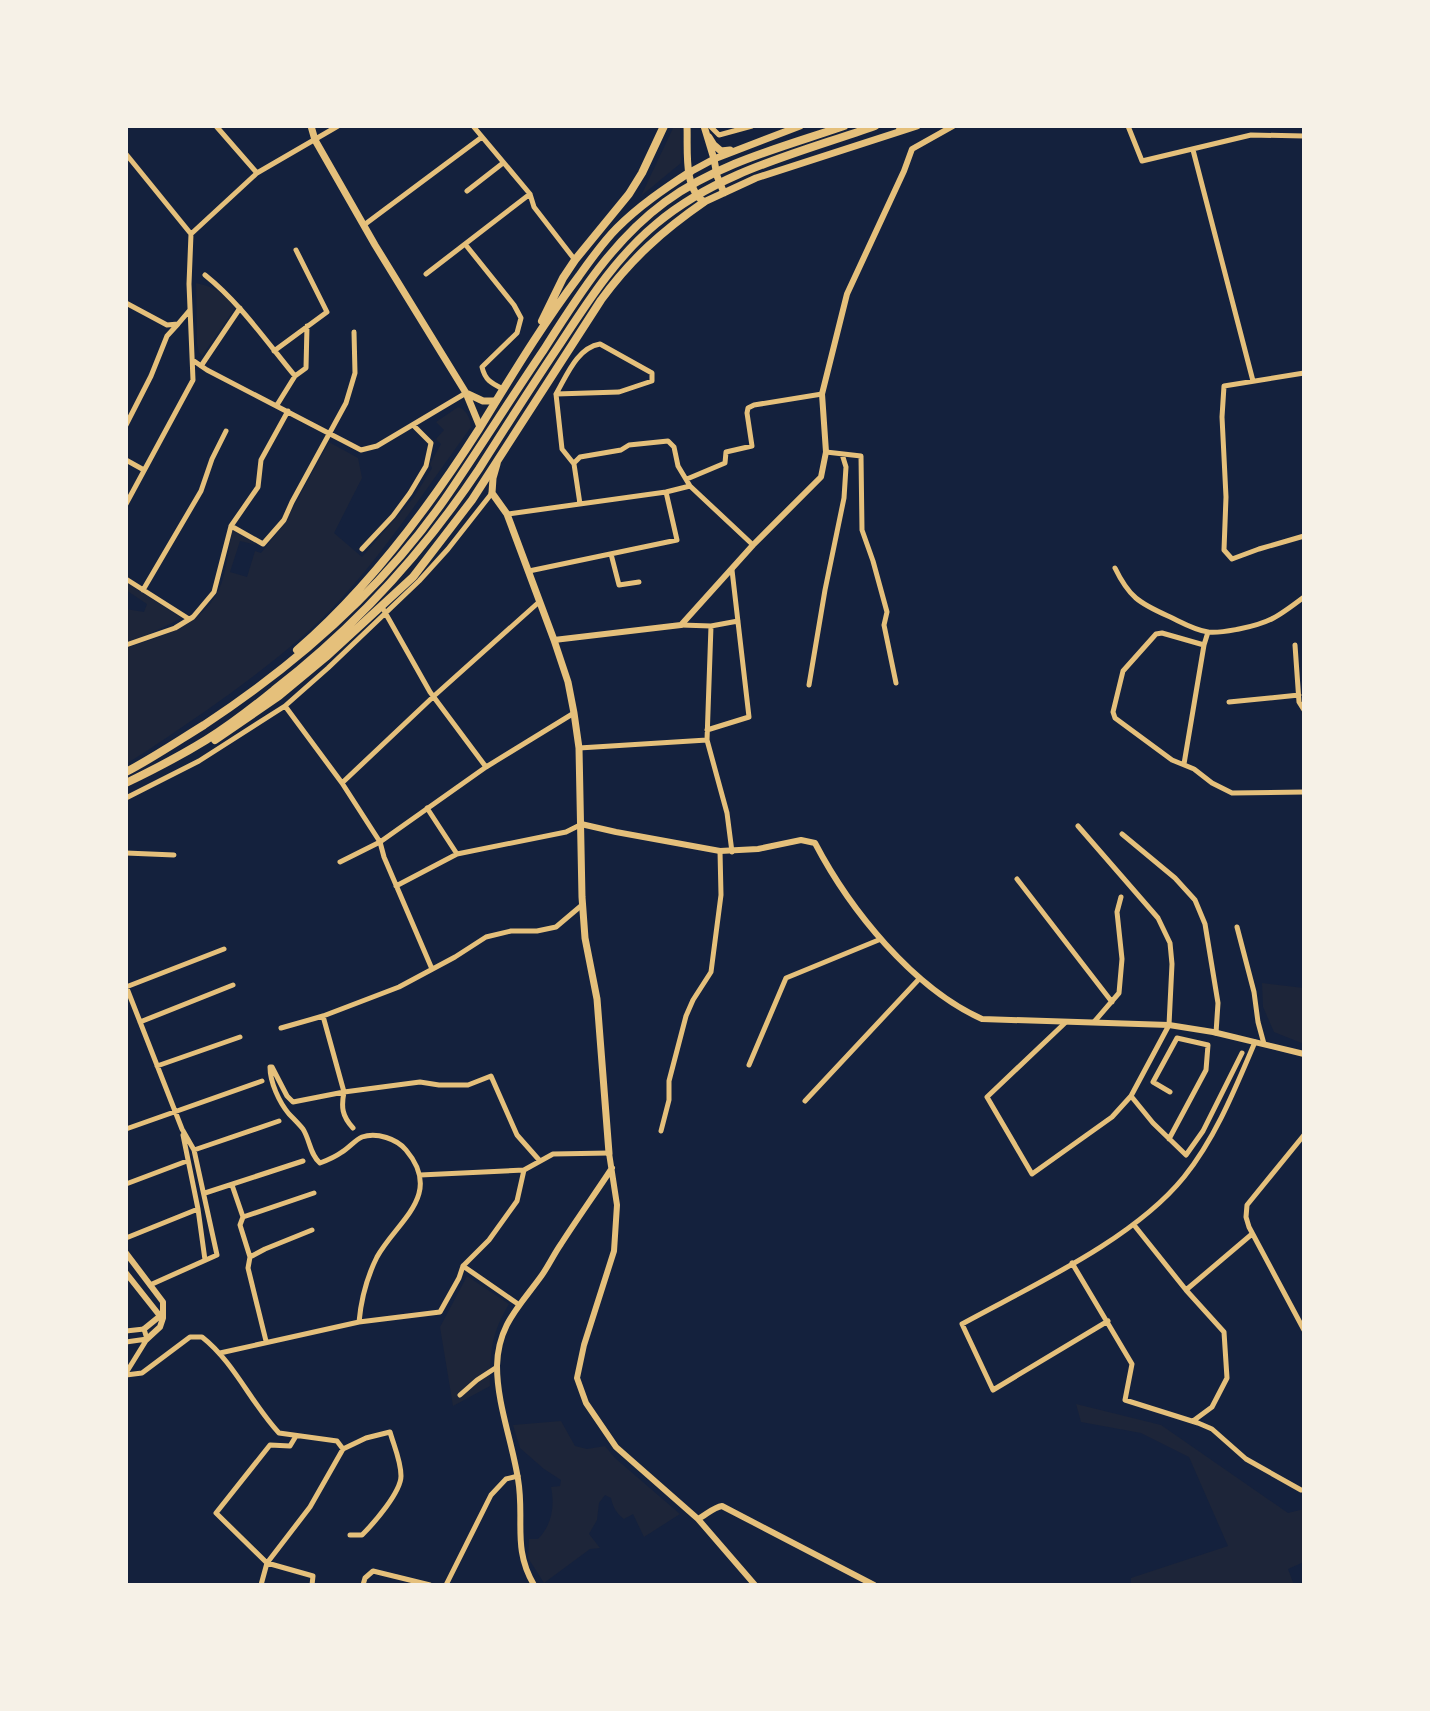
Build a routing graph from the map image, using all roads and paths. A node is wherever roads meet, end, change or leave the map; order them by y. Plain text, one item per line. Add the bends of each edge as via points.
1 (216, 126) edge
2 (311, 126) edge
3 (338, 126) edge
4 (473, 126) edge
5 (664, 126) edge
6 (687, 126) edge
7 (752, 126) edge
8 (800, 126) edge
9 (844, 126) edge
10 (875, 126) edge
11 (910, 126) edge
12 (917, 126) edge
13 (953, 126) edge
14 (1128, 126) edge
15 (706, 127) edge
16 (900, 130) junction
17 (1304, 136) edge
18 (482, 137) junction
19 (315, 140) junction
20 (737, 150) junction
21 (1193, 150) junction
22 (126, 154) edge
23 (714, 159) junction
24 (503, 163) junction
25 (690, 172) junction
26 (257, 173) junction
27 (467, 191) dead end
28 (724, 193) junction
29 (530, 194) junction
30 (704, 202) junction
31 (643, 204) junction
32 (363, 225) junction
33 (665, 230) junction
34 (191, 234) junction
35 (465, 244) junction
36 (296, 250) dead end
37 (575, 260) junction
38 (426, 274) dead end
39 (205, 275) dead end
40 (126, 303) edge
41 (240, 308) junction
42 (190, 311) junction
43 (178, 324) junction
44 (307, 326) junction
45 (354, 332) dead end
46 (529, 347) junction
47 (274, 351) junction
48 (193, 361) junction
49 (201, 366) junction
50 (1304, 373) edge
51 (295, 376) junction
52 (1253, 382) junction
53 (503, 389) junction
54 (466, 393) junction
55 (556, 394) junction
56 (822, 394) junction
57 (496, 401) junction
58 (277, 405) junction
59 (288, 411) junction
60 (126, 425) edge
61 (413, 425) junction
62 (480, 427) junction
63 (226, 431) dead end
64 (330, 434) junction
65 (826, 452) junction
66 (842, 454) junction
67 (500, 456) junction
68 (126, 460) edge
69 (574, 464) junction
70 (144, 470) junction
71 (687, 479) junction
72 (690, 486) junction
73 (666, 492) junction
74 (129, 493) edge
75 (492, 493) junction
76 (472, 500) junction
77 (126, 504) edge
78 (580, 504) junction
79 (507, 514) junction
80 (231, 526) junction
81 (1304, 536) edge
82 (753, 545) junction
83 (362, 549) dead end
84 (611, 554) junction
85 (1115, 568) dead end
86 (732, 569) junction
87 (528, 571) junction
88 (126, 579) edge
89 (639, 582) dead end
90 (143, 590) junction
91 (1304, 597) edge
92 (539, 602) junction
93 (384, 610) junction
94 (189, 619) junction
95 (738, 621) junction
96 (681, 625) junction
97 (711, 626) junction
98 (1208, 632) junction
99 (554, 640) junction
100 (126, 645) edge
101 (1204, 645) junction
102 (1295, 645) dead end
103 (896, 683) dead end
104 (809, 685) dead end
105 (1299, 695) junction
106 (434, 696) junction
107 (1229, 702) dead end
108 (285, 706) junction
109 (1304, 710) edge
110 (574, 713) junction
111 (707, 730) junction
112 (707, 740) junction
113 (579, 748) junction
114 (160, 754) junction
115 (167, 762) junction
116 (1184, 765) junction
117 (486, 767) junction
118 (126, 772) edge
119 (126, 783) edge
120 (342, 783) junction
121 (1304, 792) edge
122 (126, 798) edge
123 (427, 808) junction
124 (581, 824) junction
125 (1078, 826) dead end
126 (1122, 834) dead end
127 (380, 842) junction
128 (720, 851) junction
129 (732, 852) junction
130 (126, 853) edge
131 (457, 854) junction
132 (174, 855) dead end
133 (340, 862) dead end
134 (1017, 879) dead end
135 (396, 886) junction
136 (1121, 897) dead end
137 (582, 905) junction
138 (1237, 927) dead end
139 (881, 939) junction
140 (224, 949) dead end
141 (432, 969) junction
142 (920, 978) junction
143 (233, 985) dead end
144 (126, 986) edge
145 (1112, 1002) junction
146 (323, 1016) junction
147 (140, 1022) junction
148 (1066, 1022) junction
149 (1093, 1023) junction
150 (1169, 1025) junction
151 (281, 1028) dead end
152 (1216, 1033) junction
153 (240, 1037) dead end
154 (1255, 1042) junction
155 (1264, 1044) junction
156 (1242, 1053) dead end
157 (1304, 1054) edge
158 (749, 1065) dead end
159 (157, 1066) junction
160 (262, 1081) dead end
161 (344, 1092) junction
162 (1170, 1092) dead end
163 (1131, 1096) junction
164 (805, 1101) dead end
165 (175, 1111) junction
166 (279, 1121) dead end
167 (353, 1128) dead end
168 (126, 1129) edge
169 (182, 1129) junction
170 (661, 1131) dead end
171 (1304, 1135) edge
172 (1169, 1139) junction
173 (194, 1150) junction
174 (609, 1153) junction
175 (187, 1161) junction
176 (303, 1161) dead end
177 (540, 1161) junction
178 (612, 1168) junction
179 (524, 1170) junction
180 (420, 1175) junction
181 (126, 1184) edge
182 (232, 1185) junction
183 (205, 1193) junction
184 (314, 1193) dead end
185 (198, 1209) junction
186 (243, 1217) junction
187 (1134, 1225) junction
188 (312, 1230) dead end
189 (1252, 1234) junction
190 (126, 1238) edge
191 (126, 1253) edge
192 (250, 1257) junction
193 (205, 1260) junction
194 (1072, 1263) junction
195 (463, 1266) junction
196 (138, 1269) junction
197 (127, 1275) edge
198 (150, 1285) junction
199 (1186, 1290) junction
200 (518, 1304) junction
201 (1108, 1321) junction
202 (359, 1322) junction
203 (144, 1329) junction
204 (1304, 1330) edge
205 (126, 1331) edge
206 (147, 1339) junction
207 (266, 1341) junction
208 (126, 1342) edge
209 (220, 1353) junction
210 (497, 1367) junction
211 (126, 1374) edge
212 (460, 1395) dead end
213 (1193, 1421) junction
214 (296, 1436) junction
215 (343, 1449) junction
216 (518, 1476) junction
217 (1304, 1490) edge
218 (698, 1519) junction
219 (350, 1535) dead end
220 (267, 1563) junction
221 (261, 1585) edge
222 (312, 1585) edge
223 (363, 1585) edge
224 (430, 1585) edge
225 (446, 1585) edge
226 (534, 1585) edge
227 (755, 1585) edge
228 (874, 1585) edge

1 - 26 street
2 - 19 main road
3 - 19 street
4 - 18 street
5 - 37 highway via 629,194
6 - 25 main road
7 - 15 street via 719,135
8 - 20 main road
9 - 114 highway via 709,176 639,224 606,258 453,486 370,590 242,700
10 - 115 highway via 715,184 632,245 583,308 476,473 377,598 252,708
11 - 16 highway
12 - 16 main road
13 - 56 street via 912,149 847,294
14 - 21 street via 1142,161
15 - 20 main road via 721,151
15 - 23 main road
16 - 28 main road
17 - 21 street via 1251,135
18 - 24 street
18 - 32 street
19 - 26 street
19 - 32 main road
20 - 23 main road
21 - 52 street
22 - 34 street
23 - 25 main road
23 - 28 main road
24 - 27 street
24 - 29 street
25 - 30 main road via 692,189
25 - 31 highway
26 - 34 street
28 - 30 main road
29 - 35 street
29 - 37 street via 534,207
30 - 33 highway
31 - 33 highway via 662,209
31 - 46 highway via 600,248
32 - 54 main road
33 - 67 highway via 601,300
34 - 42 street
35 - 38 street
35 - 53 street via 521,318 517,333 482,367 485,378
36 - 44 street via 327,312
37 - 46 highway
39 - 41 street
40 - 43 street via 167,325
41 - 47 street
41 - 49 street
42 - 43 street
42 - 48 street
43 - 60 street via 167,336
44 - 47 street
44 - 51 street via 306,368
45 - 64 street via 355,373
46 - 53 highway
47 - 51 street
48 - 49 street
48 - 70 street via 193,380
49 - 58 street
50 - 52 street
51 - 58 street
52 - 81 street via 1224,386 1224,550 1232,559
53 - 57 highway
54 - 57 main road
54 - 61 street
54 - 62 main road
55 - 55 street via 619,392 652,381 652,373 600,344 576,360
55 - 69 street via 562,449
56 - 65 street
56 - 71 street via 748,408 752,446 726,452 725,463
57 - 62 highway
58 - 59 street
59 - 64 street
59 - 80 street via 261,460 258,487
61 - 64 street via 361,450
61 - 83 street via 431,443 426,466 393,516
62 - 114 highway via 410,527 342,609 287,659
63 - 90 street via 201,491
64 - 80 street via 284,520 263,544
65 - 66 street
65 - 82 street via 821,477
66 - 103 street via 861,456 862,530 887,612 884,625
66 - 104 street via 844,498
67 - 75 main road
67 - 76 highway
68 - 70 street
69 - 71 street via 580,457 629,445 668,441
69 - 78 street
70 - 74 street
71 - 72 street
72 - 73 street
72 - 82 street
73 - 78 street
73 - 84 street via 677,540
74 - 77 street
75 - 76 main road
75 - 79 main road
75 - 93 street via 419,581
76 - 93 highway
78 - 79 street
79 - 87 main road
80 - 94 street via 214,592
82 - 86 street
84 - 87 street
84 - 89 street via 619,585
85 - 98 street via 1125,589 1144,605
86 - 95 street
86 - 96 street
87 - 92 main road
88 - 90 street
90 - 94 street
91 - 98 street via 1260,625
92 - 99 main road
92 - 106 street
93 - 106 street
93 - 108 street
93 - 115 highway via 259,710 208,745
94 - 100 street
95 - 97 street
95 - 111 street via 749,717
96 - 97 street
96 - 99 street
97 - 111 street
98 - 101 street
99 - 110 main road
101 - 116 street
101 - 116 street via 1156,634 1123,671 1113,712
102 - 105 street
105 - 107 street
105 - 109 street
106 - 117 street
106 - 120 street
108 - 120 street
108 - 122 street via 199,761
110 - 113 main road
110 - 117 street
111 - 112 street
112 - 113 street
112 - 129 street
113 - 124 main road
114 - 118 highway
115 - 119 highway
116 - 121 street via 1232,793
117 - 123 street
120 - 127 street
123 - 127 street
123 - 131 street
124 - 128 street
124 - 131 street via 566,832
124 - 137 main road
125 - 150 street via 1165,931 1172,964
126 - 152 street via 1195,900 1205,924 1218,1003
127 - 133 street
127 - 135 street
128 - 129 street
128 - 170 street via 721,895 711,972 686,1016
129 - 139 street via 801,840 815,843 854,907
130 - 132 street
131 - 135 street
134 - 145 street
135 - 141 street
136 - 145 street via 1117,912 1122,959 1119,993
137 - 141 street via 556,927 486,937
137 - 174 main road via 597,999
138 - 155 street
139 - 142 street
139 - 158 street via 786,978
140 - 144 street
141 - 146 street
142 - 148 street via 961,1010 982,1019
142 - 164 street
143 - 147 street
144 - 147 street
145 - 149 street
146 - 151 street
146 - 161 street
147 - 159 street
148 - 149 street
148 - 163 street via 987,1097 1032,1174 1112,1117
149 - 150 street
150 - 152 street
150 - 163 street
152 - 154 street
153 - 159 street
154 - 155 street
154 - 187 street via 1207,1145 1165,1198
155 - 157 street
156 - 172 street via 1186,1155
159 - 165 street
160 - 165 street
161 - 167 street via 344,1118
161 - 177 street via 420,1082 468,1085 491,1076 517,1135
161 - 180 street via 293,1102 274,1069 269,1069 286,1110 304,1130 320,1163 361,1138 383,1137 399,1142
162 - 172 street via 1153,1082 1177,1038 1208,1045 1206,1070
163 - 172 street
165 - 168 street
165 - 169 street
166 - 173 street
169 - 173 street
169 - 175 street
171 - 189 street via 1247,1205
173 - 183 street
174 - 177 street via 553,1154
174 - 178 street
175 - 181 street
175 - 185 street
176 - 182 street
177 - 179 street
178 - 200 street
178 - 218 street via 617,1205 614,1251 577,1378 586,1403 616,1447
179 - 180 street
179 - 195 street via 517,1201
180 - 202 street via 414,1209 378,1255
182 - 183 street
182 - 186 street
183 - 193 street via 217,1255
184 - 186 street
185 - 190 street
185 - 193 street
186 - 192 street via 240,1225
187 - 194 street
187 - 199 street
188 - 192 street
189 - 199 street
189 - 204 street
191 - 196 street
192 - 207 street via 248,1268
193 - 198 street
194 - 201 street
194 - 201 street via 962,1324 993,1390
195 - 200 street
195 - 202 street via 440,1312
196 - 197 street
196 - 198 street
197 - 203 street via 160,1316
198 - 206 street via 163,1302 163,1318
199 - 213 street via 1224,1332 1227,1378 1212,1407
200 - 210 street via 505,1328
201 - 213 street via 1132,1364 1125,1400
202 - 207 street
203 - 205 street
203 - 206 street
206 - 208 street
206 - 211 street
207 - 209 street
209 - 211 street via 202,1337 190,1337 142,1373
209 - 214 street via 270,1424 279,1433
210 - 212 street
210 - 216 street
213 - 217 street via 1212,1429 1246,1459
214 - 215 street via 337,1441
214 - 220 street via 290,1446 270,1445 216,1513
215 - 219 street via 390,1432 402,1480 372,1525 362,1535
215 - 220 street via 310,1507
216 - 225 street via 506,1479 491,1495
216 - 226 street via 520,1554
218 - 227 street
218 - 228 street via 722,1506
220 - 221 street
220 - 222 street via 313,1576
223 - 224 street via 373,1571

